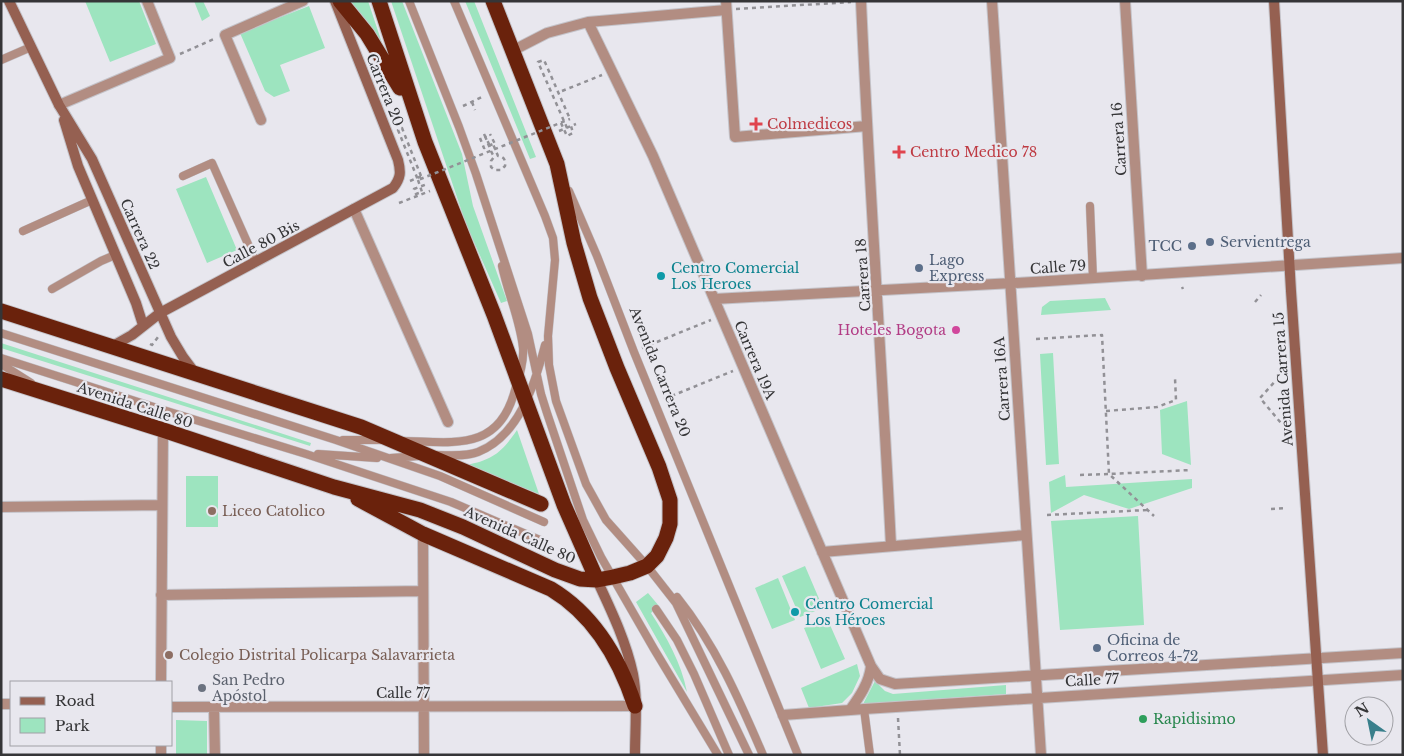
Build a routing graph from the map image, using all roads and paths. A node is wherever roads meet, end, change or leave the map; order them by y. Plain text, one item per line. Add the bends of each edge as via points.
1 (8, 1) edge
2 (147, 1) edge
3 (303, 1) edge
4 (335, 1) edge
5 (340, 1) edge
6 (379, 1) edge
7 (409, 1) edge
8 (454, 1) edge
9 (492, 1) edge
10 (860, 1) edge
11 (992, 1) edge
12 (1124, 1) edge
13 (1274, 1) edge
14 (726, 5) edge
15 (588, 22) junction
16 (225, 35) junction
17 (31, 47) junction
18 (512, 51) junction
19 (170, 58) junction
20 (1, 60) edge
21 (611, 71) junction
22 (562, 91) dead end
23 (485, 96) dead end
24 (472, 102) junction
25 (59, 105) junction
26 (463, 106) dead end
27 (475, 110) dead end
28 (414, 113) junction
29 (261, 120) dead end
30 (561, 123) junction
31 (576, 124) dead end
32 (867, 126) junction
33 (569, 127) junction
34 (490, 134) dead end
35 (546, 136) junction
36 (480, 138) dead end
37 (492, 145) junction
38 (491, 151) junction
39 (557, 164) junction
40 (436, 170) junction
41 (183, 176) dead end
42 (421, 176) junction
43 (418, 180) junction
44 (427, 184) dead end
45 (393, 188) junction
46 (430, 190) dead end
47 (92, 200) junction
48 (399, 203) dead end
49 (1090, 206) dead end
50 (354, 209) junction
51 (23, 231) dead end
52 (496, 236) junction
53 (116, 255) junction
54 (1403, 258) edge
55 (256, 262) junction
56 (1290, 266) junction
57 (1142, 276) junction
58 (1094, 278) junction
59 (1010, 284) junction
60 (52, 289) dead end
61 (878, 291) junction
62 (1261, 295) dead end
63 (714, 299) junction
64 (1255, 302) dead end
65 (1, 311) edge
66 (160, 313) junction
67 (721, 315) junction
68 (143, 325) junction
69 (161, 330) dead end
70 (1, 333) edge
71 (548, 336) junction
72 (1036, 339) dead end
73 (152, 345) dead end
74 (111, 347) junction
75 (634, 352) junction
76 (1, 358) edge
77 (1, 364) edge
78 (743, 367) junction
79 (195, 373) junction
80 (537, 374) junction
81 (1278, 377) dead end
82 (1175, 378) dead end
83 (1, 379) edge
84 (518, 382) junction
85 (48, 394) junction
86 (525, 402) junction
87 (655, 402) junction
88 (1106, 411) junction
89 (448, 422) dead end
90 (1281, 423) dead end
91 (163, 430) junction
92 (336, 440) junction
93 (392, 440) junction
94 (306, 454) junction
95 (428, 455) junction
96 (387, 458) junction
97 (1191, 470) dead end
98 (1109, 474) junction
99 (1080, 475) dead end
100 (334, 487) junction
101 (541, 504) dead end
102 (162, 505) junction
103 (1, 506) edge
104 (1287, 508) dead end
105 (1271, 509) dead end
106 (1147, 510) junction
107 (1047, 515) dead end
108 (1154, 516) dead end
109 (544, 522) dead end
110 (423, 534) junction
111 (1026, 535) junction
112 (542, 541) dead end
113 (891, 546) junction
114 (822, 552) junction
115 (647, 566) junction
116 (605, 579) junction
117 (423, 591) junction
118 (161, 595) junction
119 (676, 596) dead end
120 (656, 610) dead end
121 (1403, 653) edge
122 (1316, 658) junction
123 (871, 666) junction
124 (1035, 675) junction
125 (1403, 675) edge
126 (1318, 680) junction
127 (161, 681) edge
128 (1036, 698) junction
129 (214, 706) junction
130 (424, 706) junction
131 (635, 706) junction
132 (897, 706) junction
133 (172, 707) edge
134 (864, 709) junction
135 (850, 710) junction
136 (783, 715) junction
137 (215, 755) edge
138 (424, 755) edge
139 (635, 755) edge
140 (718, 755) edge
141 (729, 755) edge
142 (749, 755) edge
143 (763, 755) edge
144 (798, 755) edge
145 (870, 755) edge
146 (900, 755) edge
147 (1041, 755) edge
148 (1323, 755) edge

1 - 17 street, Carrera 22
2 - 19 street
3 - 16 street
4 - 45 street, Carrera 20 via 398,160 401,176
5 - 28 highway via 374,46
6 - 28 highway
7 - 52 lane via 459,127
8 - 71 lane via 550,228 555,260
9 - 18 highway, Avenida Carrera 20
10 - 14 path
10 - 32 street, Carrera 18
11 - 59 street, Carrera 16A
12 - 57 street, Carrera 16
13 - 56 street, Avenida Carrera 15
14 - 15 street
14 - 32 street via 735,137
15 - 18 street via 547,33
15 - 21 street, Carrera 19A
16 - 19 path
16 - 29 street
17 - 20 lane
17 - 25 street, Carrera 22
18 - 35 highway, Avenida Carrera 20
19 - 25 street
21 - 22 path
21 - 63 street, Carrera 19A via 653,156
23 - 24 path
24 - 26 path
24 - 27 path
25 - 47 street, Carrera 22
25 - 66 street, Carrera 22 via 92,159
28 - 40 highway
30 - 33 path, bridge via 567,136 574,133
30 - 33 path, bridge via 570,119 544,60 538,62 563,120
30 - 38 path, bridge
31 - 33 path
32 - 61 street, Carrera 18
33 - 35 path
34 - 37 path
35 - 39 highway, Avenida Carrera 20
36 - 37 path via 484,148
37 - 38 path, bridge via 485,135
37 - 38 path via 506,162 503,168 493,169
38 - 43 path, bridge
39 - 75 lane, Avenida Carrera 20
39 - 115 highway via 590,298 670,500 670,524 666,538 657,556
40 - 42 path
40 - 84 highway
41 - 55 lane via 212,163
42 - 43 path, bridge via 402,128 398,130
42 - 45 path
43 - 44 path via 420,186 422,192 416,194 414,189 420,186
45 - 50 street, Calle 80 Bis
46 - 48 path
47 - 51 lane
47 - 53 street, Carrera 22
49 - 58 lane
50 - 55 street, Calle 80 Bis
50 - 89 street
52 - 80 lane via 528,334
52 - 84 lane via 506,287 521,336 523,350
53 - 60 lane
53 - 68 street, Carrera 22
54 - 56 street, Calle 79
55 - 66 street, Calle 80 Bis
56 - 57 street, Calle 79
56 - 122 street, Avenida Carrera 15
57 - 58 street, Calle 79
58 - 59 street, Calle 79
59 - 61 street, Calle 79
59 - 111 street, Carrera 16A
61 - 63 street, Calle 79
61 - 113 street, Carrera 18
62 - 64 path
63 - 67 street, Carrera 19A
65 - 74 highway
66 - 68 street, Calle 80 Bis
66 - 79 street, Carrera 22 via 176,346
67 - 75 path
67 - 78 street, Carrera 19A
68 - 74 street
69 - 73 path
70 - 92 lane
71 - 80 lane
71 - 115 lane via 549,365 556,401 586,484 606,520
72 - 88 path via 1102,335
74 - 79 highway
75 - 87 lane, Avenida Carrera 20
76 - 94 lane
77 - 85 lane
78 - 87 path
78 - 114 street, Carrera 19A
79 - 93 highway
80 - 86 lane
80 - 116 lane via 575,499 601,557
81 - 90 path via 1260,398
82 - 88 path via 1176,400 1166,405
83 - 85 highway, Avenida Calle 80
84 - 86 highway
84 - 93 lane via 506,415 478,438 456,442
85 - 91 highway, Avenida Calle 80
86 - 95 lane via 506,432 486,448 463,455
86 - 116 highway via 564,505
87 - 136 lane, Avenida Carrera 20
88 - 98 path
91 - 100 highway, Avenida Calle 80
91 - 102 street
92 - 93 lane
92 - 96 lane
93 - 95 highway
94 - 96 lane
94 - 112 lane via 452,502
95 - 96 lane
95 - 101 highway
96 - 109 lane via 440,476
97 - 98 path
98 - 99 path
98 - 106 path
100 - 110 highway
100 - 116 highway, Avenida Calle 80 via 420,510 580,579
102 - 103 street
102 - 118 street
104 - 105 path
106 - 107 path
106 - 108 path
110 - 117 street
110 - 131 highway via 562,596 587,619 614,655
111 - 113 street
111 - 124 street, Carrera 16A
113 - 114 street
114 - 123 street, Carrera 19A
115 - 116 highway, Avenida Calle 80
115 - 142 lane via 684,618
116 - 131 street via 629,658
116 - 140 lane
117 - 118 street
117 - 130 street
118 - 127 street
119 - 143 lane via 720,660
120 - 141 lane via 677,640
121 - 122 street, Calle 77
122 - 124 street, Calle 77
122 - 126 street, Avenida Carrera 15
123 - 124 street, Calle 77 via 880,679 895,684
123 - 135 street via 865,688
124 - 128 street, Carrera 16A
125 - 126 street, Calle 77
126 - 128 street, Calle 77
126 - 148 street, Avenida Carrera 15
128 - 132 street, Calle 77
128 - 147 street, Carrera 16A
129 - 130 street, Calle 77
129 - 133 street, Calle 77
129 - 137 street
130 - 131 street, Calle 77
130 - 138 street
131 - 139 street
132 - 134 street, Calle 77
132 - 146 path
134 - 135 street, Calle 77
134 - 145 lane
135 - 136 street, Calle 77
136 - 144 lane, Avenida Carrera 20

